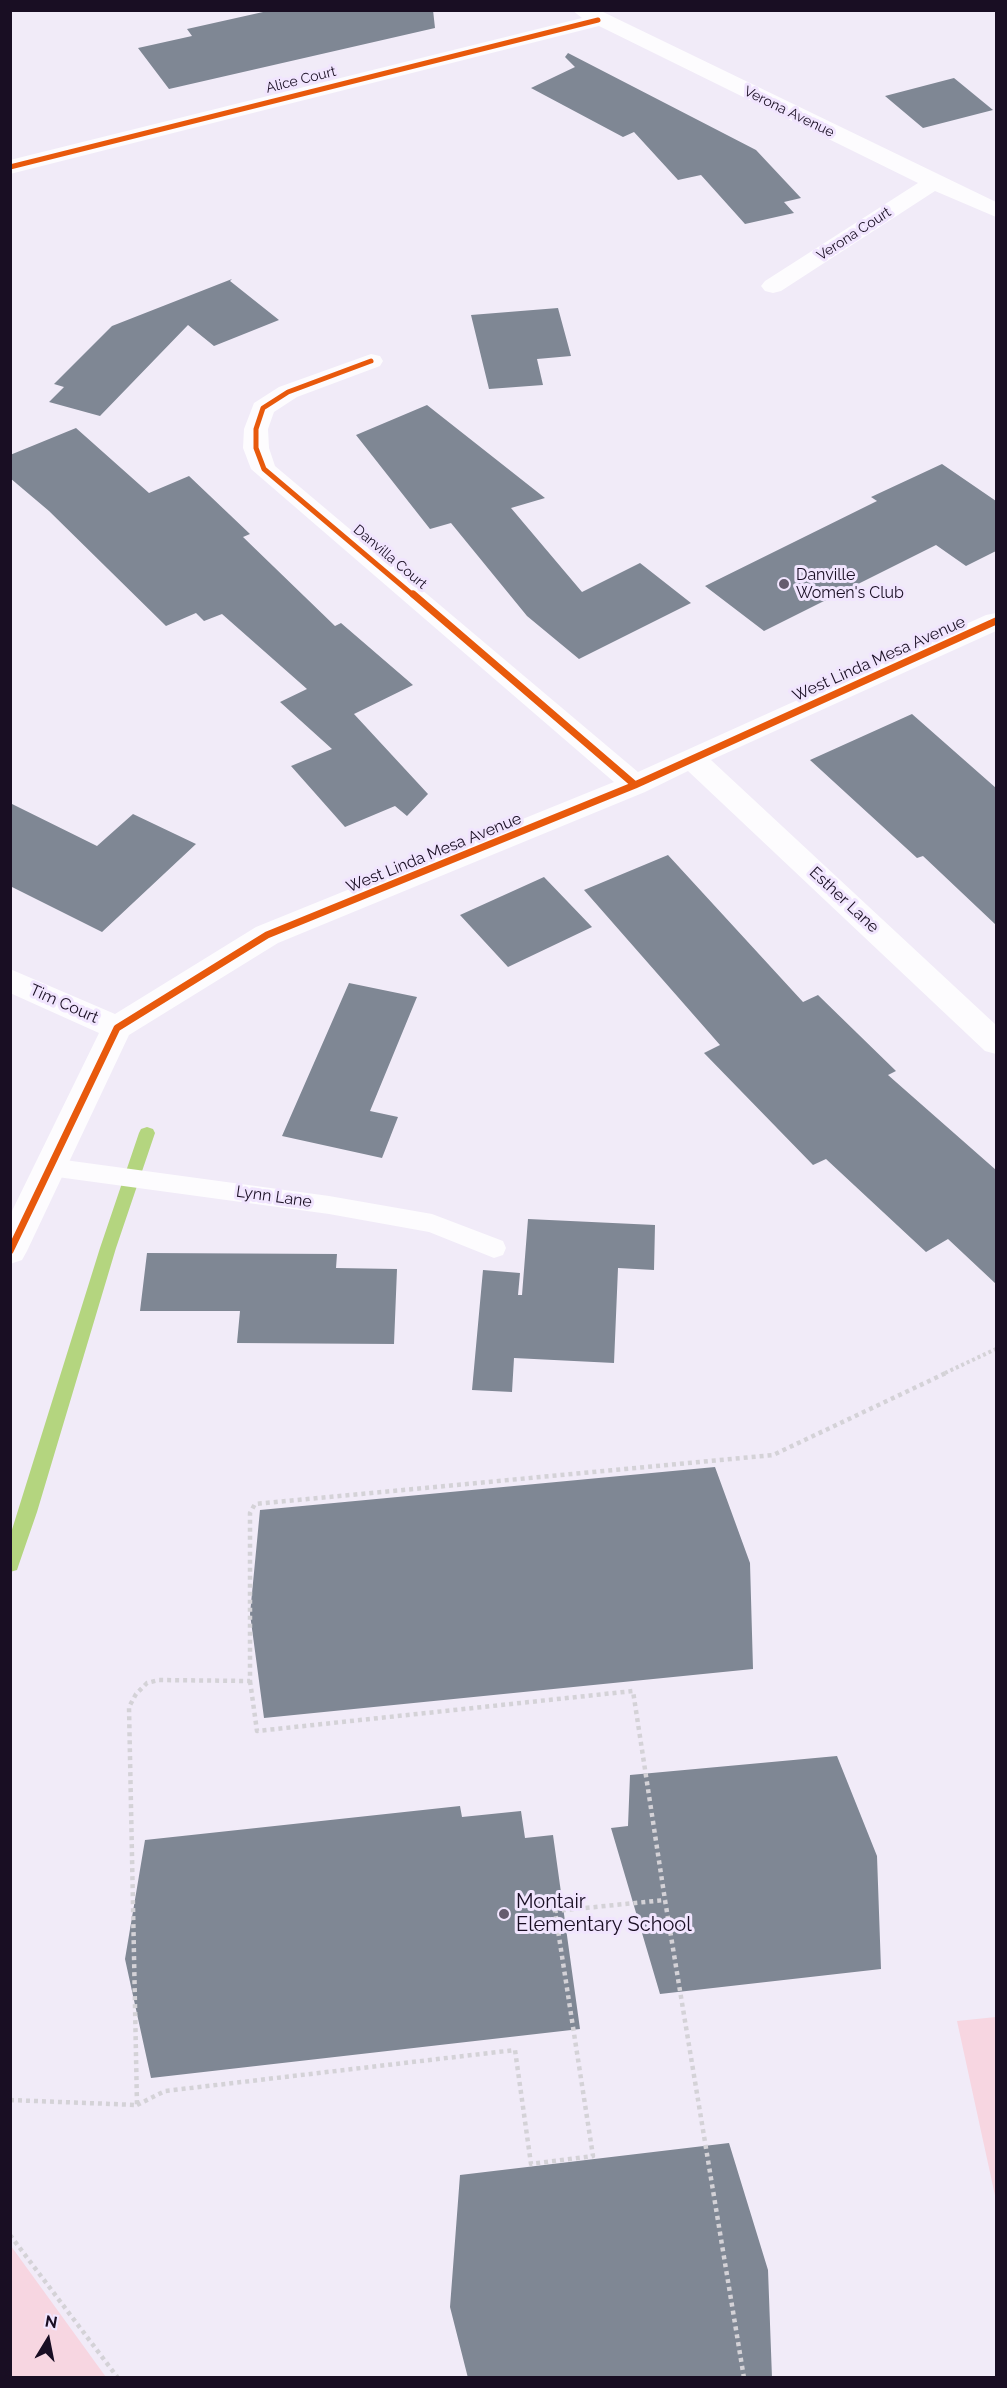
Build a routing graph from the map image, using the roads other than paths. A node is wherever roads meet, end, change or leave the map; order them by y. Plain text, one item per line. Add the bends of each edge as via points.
1 (590, 15) edge
2 (10, 167) edge
3 (934, 182) junction
4 (996, 210) edge
5 (773, 286) dead end
6 (371, 361) dead end
7 (996, 621) edge
8 (691, 758) junction
9 (635, 785) junction
10 (10, 980) edge
11 (117, 1028) junction
12 (996, 1043) edge
13 (50, 1167) junction
14 (494, 1248) dead end
15 (10, 1251) edge

1 - 2 street, Alice Court
1 - 3 street, Verona Avenue
3 - 4 street, Verona Avenue
3 - 5 street, Verona Court
6 - 9 street, Danvilla Court via 288,392 263,408 256,429 256,448 264,469
7 - 8 street, West Linda Mesa Avenue
8 - 9 street, West Linda Mesa Avenue
8 - 12 street, Esther Lane
9 - 11 street, West Linda Mesa Avenue via 267,935
10 - 11 street, Tim Court
11 - 13 street
13 - 14 lane, Lynn Lane via 432,1223
13 - 15 street

